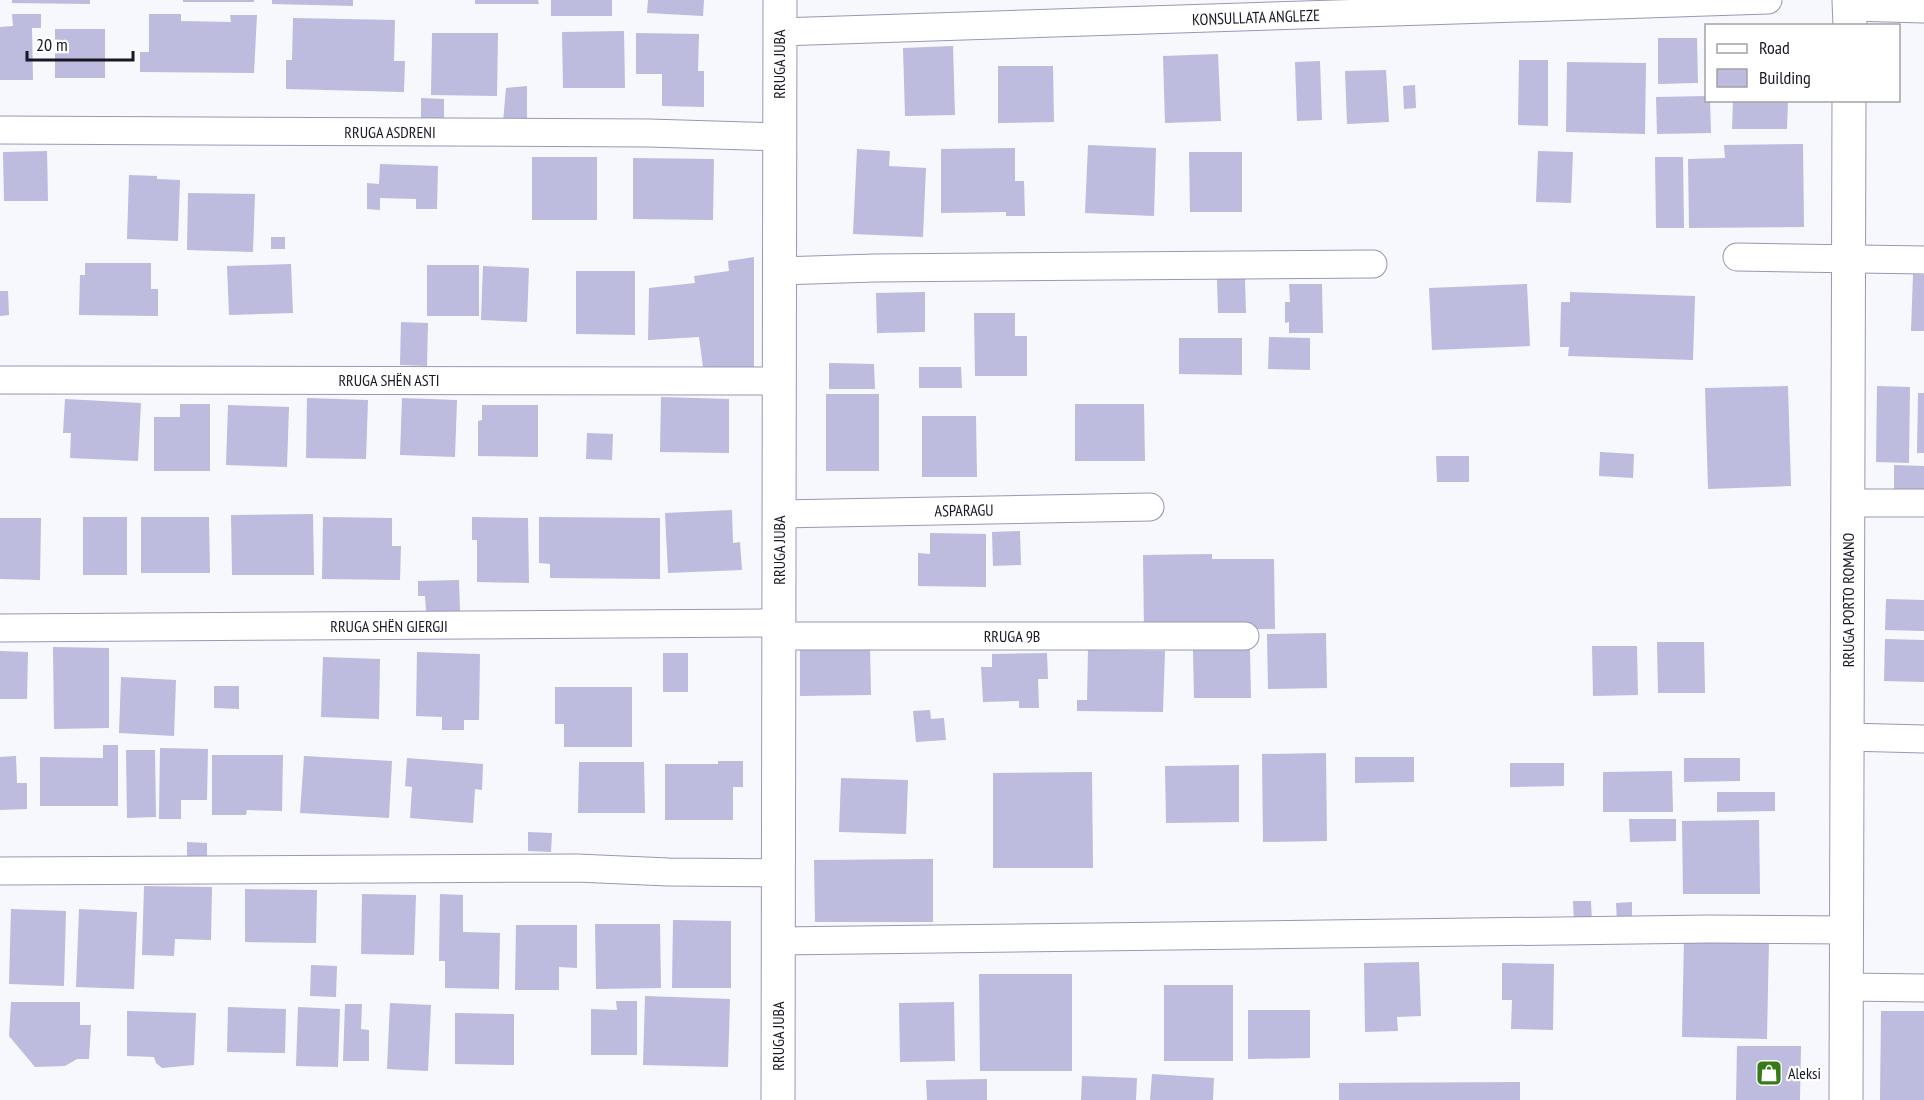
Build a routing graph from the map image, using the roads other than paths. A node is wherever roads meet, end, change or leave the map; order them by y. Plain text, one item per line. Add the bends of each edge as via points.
1 (780, 0) edge
2 (1768, 0) edge
3 (1924, 9) edge
4 (1850, 11) edge
5 (779, 33) junction
6 (1849, 102) edge
7 (0, 130) edge
8 (779, 137) junction
9 (1737, 257) dead end
10 (1848, 259) junction
11 (1924, 260) edge
12 (1372, 264) dead end
13 (779, 271) junction
14 (0, 380) edge
15 (779, 381) junction
16 (1848, 503) junction
17 (1924, 503) edge
18 (1150, 507) dead end
19 (778, 514) junction
20 (0, 628) edge
21 (778, 630) junction
22 (1245, 636) dead end
23 (1847, 737) junction
24 (1924, 739) edge
25 (0, 871) edge
26 (778, 873) junction
27 (1846, 930) junction
28 (778, 941) junction
29 (1846, 987) junction
30 (1924, 988) edge
31 (778, 1100) edge
32 (1846, 1100) edge

1 - 5 street, RRUGA JUBA
2 - 5 street, KONSULLATA ANGLEZE
3 - 4 street
5 - 8 street, RRUGA JUBA
6 - 10 street, RRUGA PORTO ROMANO
7 - 8 street, RRUGA ASDRENI
8 - 13 street, RRUGA JUBA
9 - 10 street
10 - 11 street
10 - 16 street, RRUGA PORTO ROMANO
12 - 13 street
13 - 15 street, RRUGA JUBA
14 - 15 street, RRUGA SHËN ASTI
15 - 19 street, RRUGA JUBA
16 - 17 street
16 - 23 street, RRUGA PORTO ROMANO
18 - 19 street, ASPARAGU
19 - 21 street, RRUGA JUBA
20 - 21 street, RRUGA SHËN GJERGJI
21 - 22 street, RRUGA 9B
21 - 26 street, RRUGA JUBA
23 - 24 street
23 - 27 street, RRUGA PORTO ROMANO
25 - 26 street via 577,868
26 - 28 street, RRUGA JUBA
27 - 28 street
27 - 29 street, RRUGA PORTO ROMANO
28 - 31 street, RRUGA JUBA
29 - 30 street
29 - 32 street, RRUGA PORTO ROMANO

